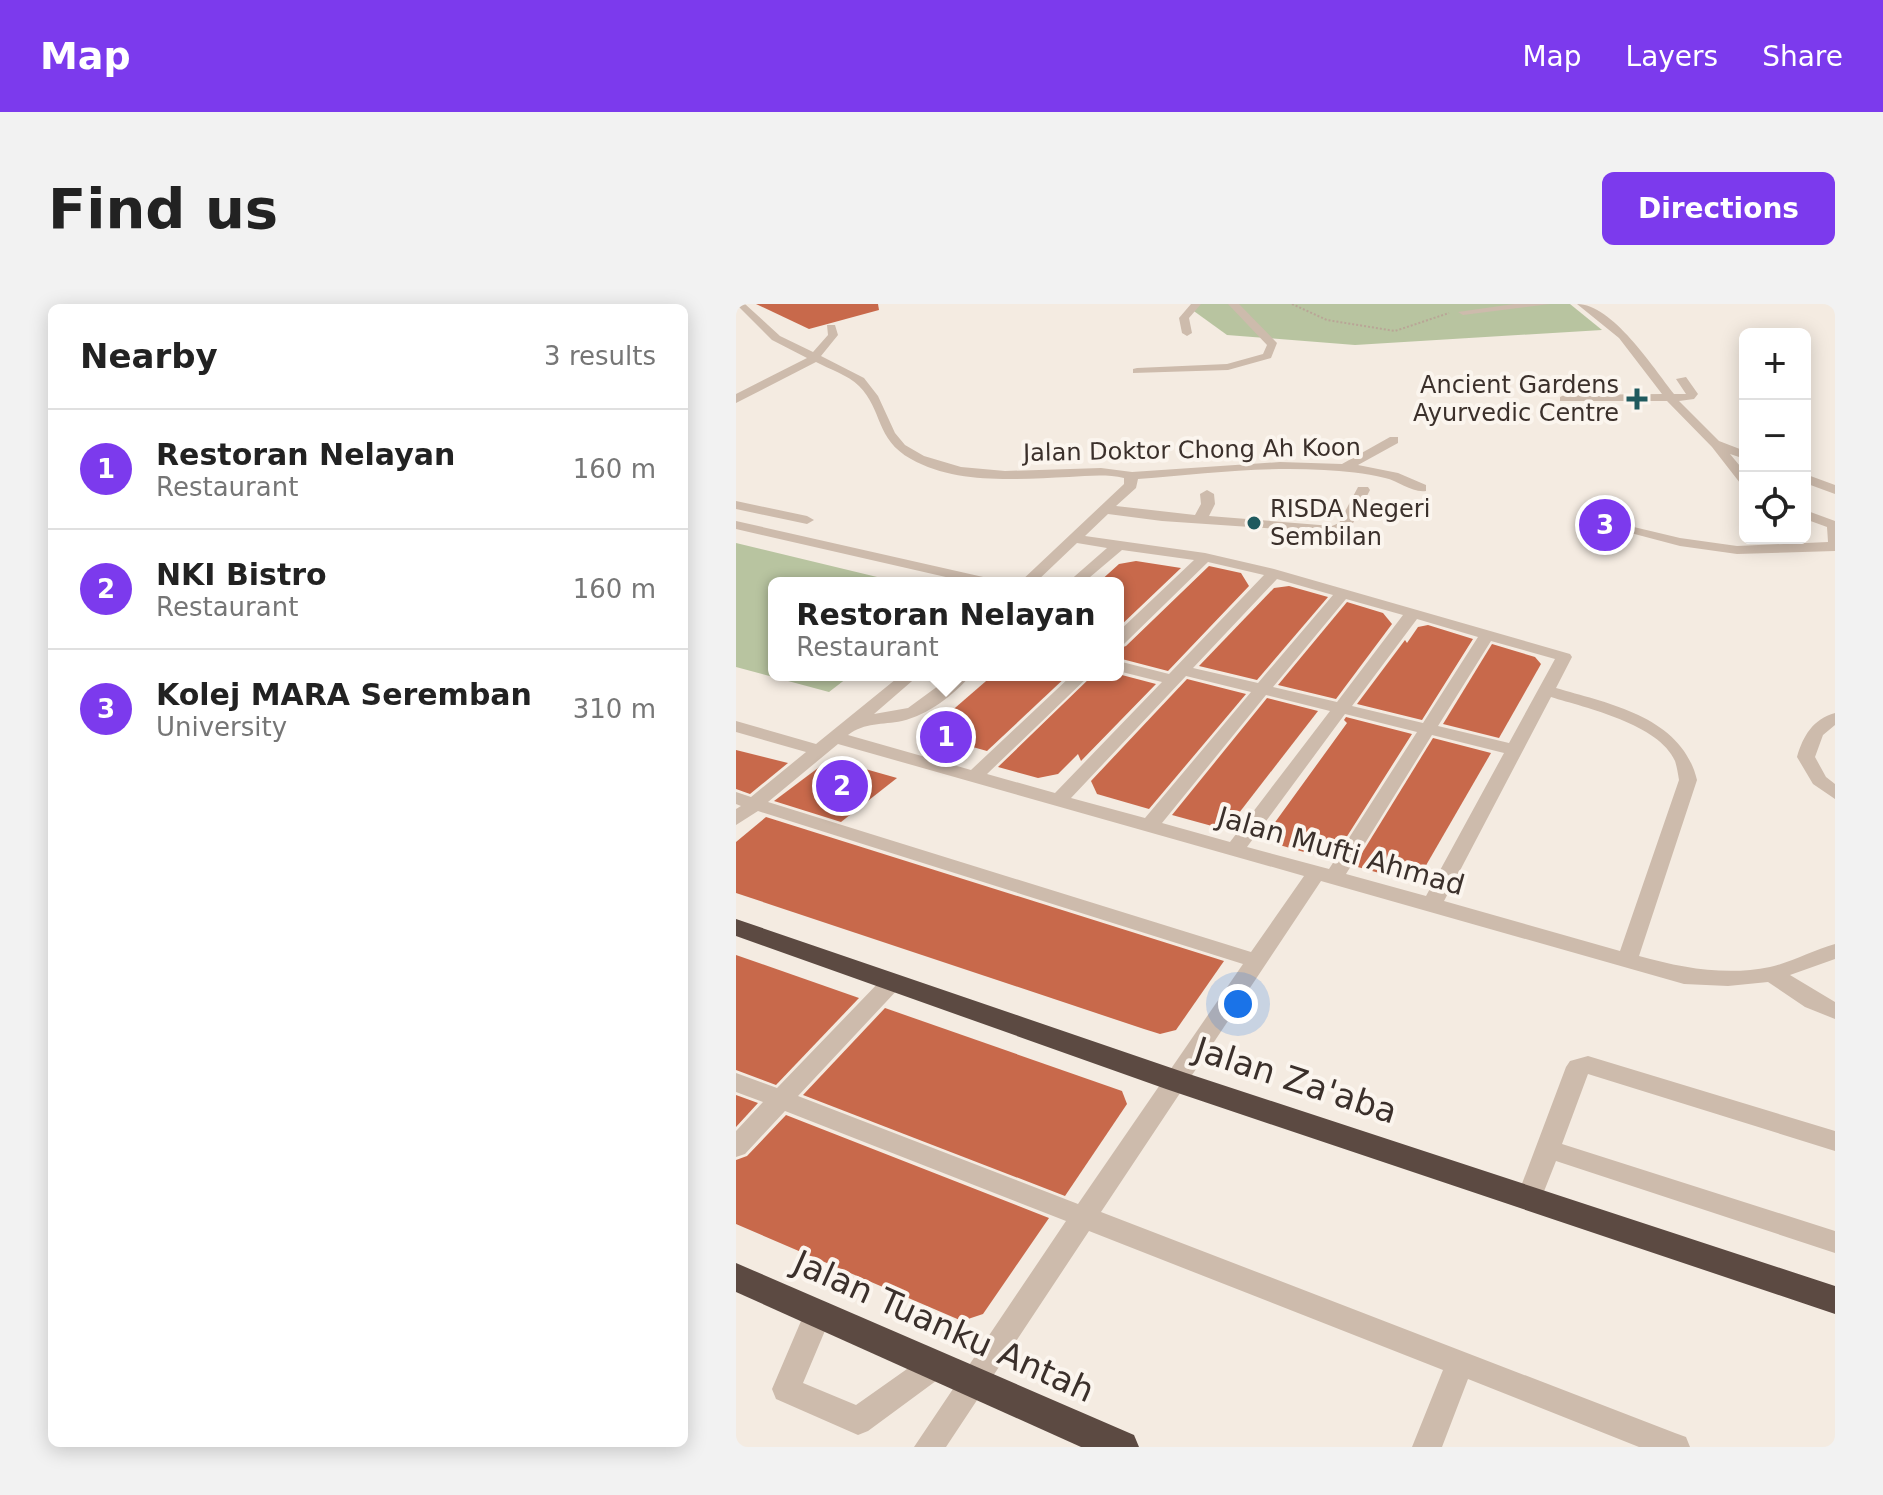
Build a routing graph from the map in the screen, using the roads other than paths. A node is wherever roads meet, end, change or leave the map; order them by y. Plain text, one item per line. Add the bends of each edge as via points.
1 (739, 304) edge
2 (1196, 304) edge
3 (1233, 304) edge
4 (1545, 304) edge
5 (1582, 304) edge
6 (1463, 312) road end
7 (831, 327) dead end
8 (1187, 333) dead end
9 (813, 359) junction
10 (1137, 371) dead end
11 (1682, 379) dead end
12 (1671, 398) junction
13 (736, 399) edge
14 (1564, 399) dead end
15 (1394, 440) dead end
16 (1715, 444) junction
17 (1739, 453) edge
18 (1347, 466) junction
19 (1739, 473) edge
20 (1131, 476) junction
21 (1811, 480) edge
22 (1421, 488) dead end
23 (1363, 490) dead end
24 (1835, 490) edge
25 (1207, 494) dead end
26 (736, 505) edge
27 (1105, 509) junction
28 (1811, 516) edge
29 (807, 520) dead end
30 (1200, 520) junction
31 (1596, 522) dead end
32 (736, 525) edge
33 (1076, 539) junction
34 (1118, 546) junction
35 (1835, 547) edge
36 (1105, 558) junction
37 (1200, 562) junction
38 (1274, 573) junction
39 (966, 577) edge
40 (1033, 577) edge
41 (1081, 577) edge
42 (1343, 592) junction
43 (1414, 612) junction
44 (1488, 633) junction
45 (1124, 635) edge
46 (1124, 667) edge
47 (1178, 675) junction
48 (903, 681) edge
49 (956, 681) edge
50 (1076, 681) edge
51 (1261, 689) junction
52 (1547, 691) junction
53 (1341, 708) junction
54 (1835, 718) edge
55 (854, 720) junction
56 (736, 726) edge
57 (1428, 729) junction
58 (826, 744) junction
59 (1514, 750) junction
60 (975, 776) junction
61 (1835, 793) edge
62 (745, 800) edge
63 (1059, 800) junction
64 (736, 819) edge
65 (1149, 826) junction
66 (1234, 850) junction
67 (1324, 876) junction
68 (1431, 906) junction
69 (736, 927) edge
70 (1835, 951) edge
71 (1257, 961) junction
72 (1627, 961) junction
73 (1772, 974) junction
74 (892, 982) junction
75 (1835, 1011) edge
76 (1176, 1081) junction
77 (736, 1082) edge
78 (781, 1100) junction
79 (1835, 1141) edge
80 (736, 1147) edge
81 (1548, 1149) junction
82 (1530, 1197) junction
83 (1084, 1217) junction
84 (1835, 1242) edge
85 (736, 1277) edge
86 (1835, 1300) edge
87 (818, 1314) junction
88 (1460, 1363) junction
89 (934, 1366) junction
90 (973, 1382) junction
91 (929, 1447) edge
92 (1121, 1447) edge
93 (1427, 1447) edge
94 (1675, 1447) edge

1 - 9 street, Jalan Doktor Chong Ah Koon via 776,338
2 - 8 street via 1184,318
3 - 10 street via 1273,345 1267,356 1228,367
4 - 6 street
5 - 12 street via 1623,336
7 - 9 street via 833,335
9 - 13 street
9 - 20 street, Jalan Doktor Chong Ah Koon via 871,390 889,434 919,458 977,473
11 - 12 street via 1692,394
12 - 14 street
12 - 16 street
15 - 18 street
16 - 17 street
16 - 19 street
18 - 20 street, Jalan Doktor Chong Ah Koon
18 - 22 street, Jalan Doktor Chong Ah Koon via 1390,474
20 - 27 street via 1131,485
21 - 24 street
23 - 30 street via 1339,529
25 - 30 street
26 - 29 street
27 - 30 street
27 - 33 street
28 - 35 street via 1834,525
31 - 35 street via 1737,550
32 - 39 street
33 - 34 street
33 - 40 street
34 - 36 street
34 - 37 street
36 - 37 street
36 - 41 street
37 - 38 street
37 - 45 street
38 - 42 street
38 - 47 street
42 - 43 street
42 - 51 street
43 - 44 street
43 - 53 street
44 - 52 street via 1564,657
44 - 57 street
46 - 47 street
47 - 51 street
47 - 63 street
48 - 55 street
49 - 55 street via 919,712
50 - 60 street
51 - 53 street
51 - 65 street
52 - 59 street
52 - 72 street via 1644,723 1662,733 1688,768
53 - 57 street
53 - 66 street
54 - 61 street via 1810,739 1806,757 1819,780
55 - 58 street
56 - 58 street, Jalan Mufti Ahmad
57 - 59 street
57 - 67 street
58 - 60 street, Jalan Mufti Ahmad
58 - 62 street
59 - 68 street
60 - 63 street, Jalan Mufti Ahmad
62 - 64 street
62 - 71 street
63 - 65 street, Jalan Mufti Ahmad
65 - 66 street, Jalan Mufti Ahmad
66 - 67 street, Jalan Mufti Ahmad
67 - 68 street, Jalan Mufti Ahmad
67 - 71 street
68 - 72 street, Jalan Mufti Ahmad
69 - 74 highway, Jalan Za'aba
70 - 73 street, Jalan Mufti Ahmad
71 - 76 street
72 - 73 street, Jalan Mufti Ahmad via 1684,976
73 - 75 street
74 - 76 highway, Jalan Za'aba
74 - 78 street
76 - 82 highway, Jalan Za'aba
76 - 83 street
77 - 78 street
78 - 80 street
78 - 83 street
79 - 81 street via 1588,1065 1578,1067
81 - 82 street
81 - 84 street
82 - 86 highway, Jalan Za'aba
83 - 88 street
83 - 90 street
85 - 87 highway, Jalan Tuanku Antah
87 - 89 highway, Jalan Tuanku Antah
87 - 89 street via 786,1389 858,1421
88 - 93 street
88 - 94 street
89 - 90 highway, Jalan Tuanku Antah
90 - 91 street
90 - 92 highway, Jalan Tuanku Antah

